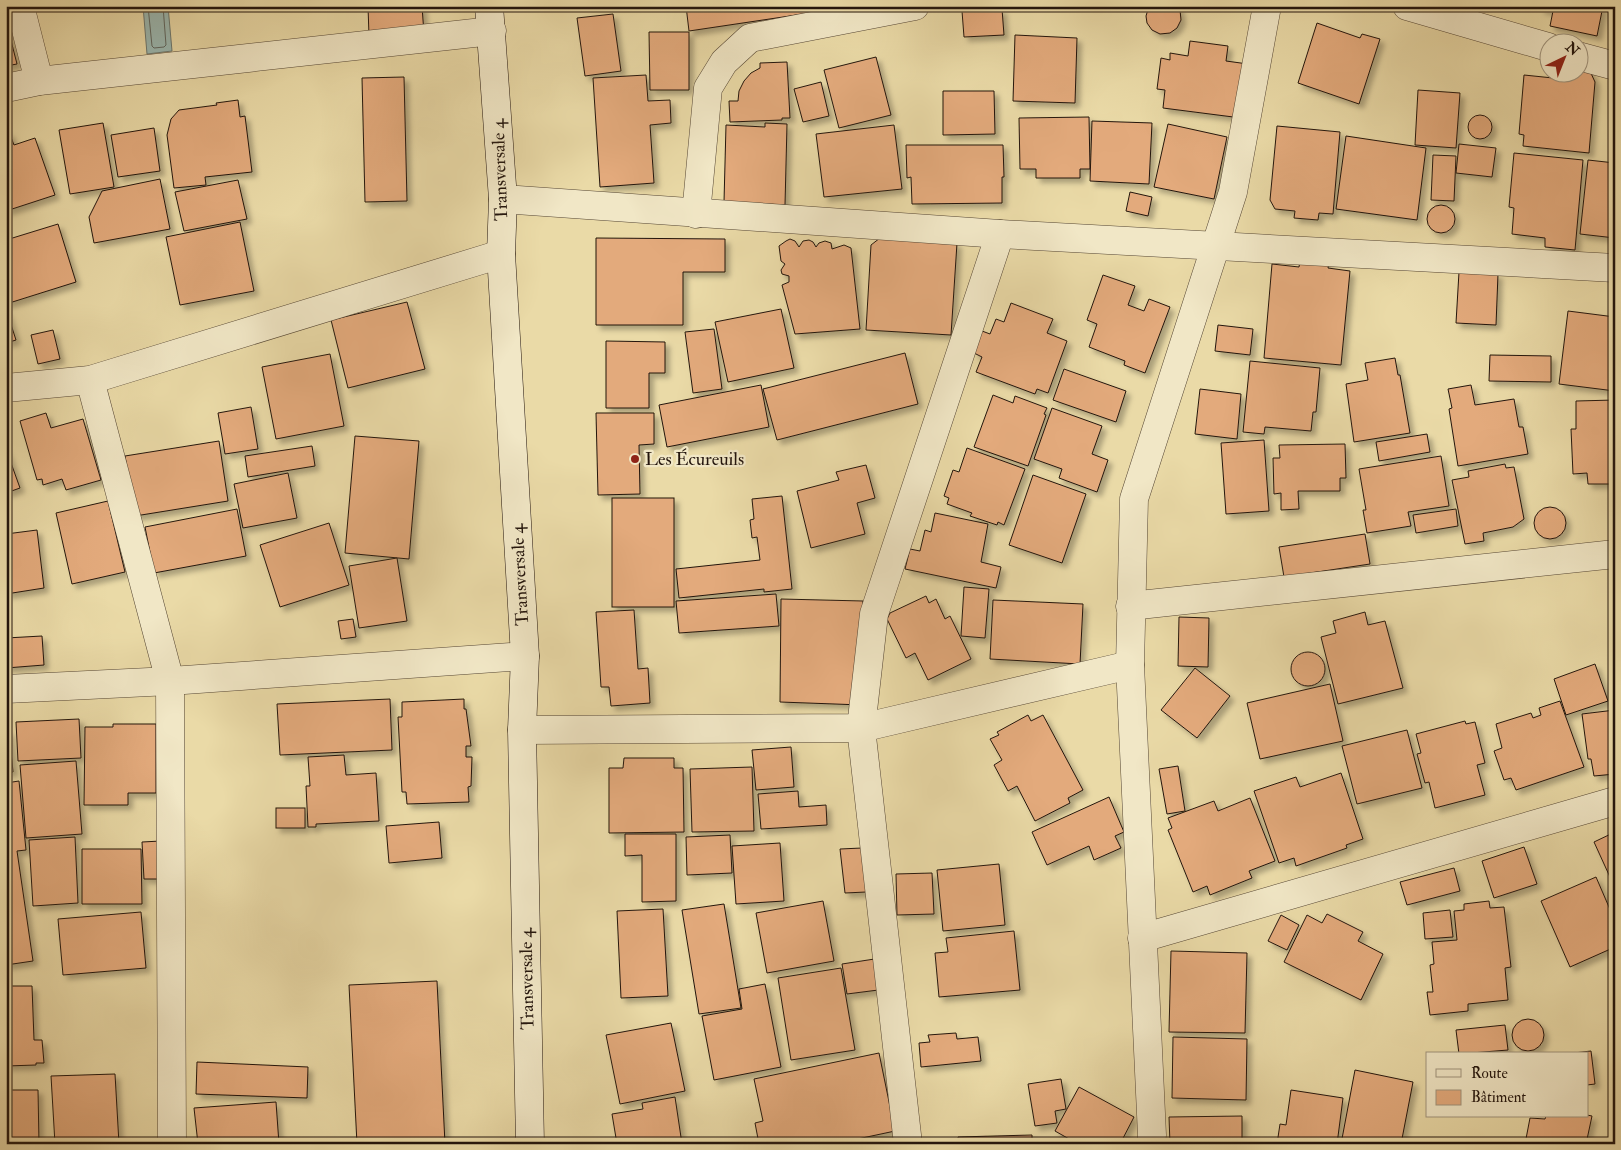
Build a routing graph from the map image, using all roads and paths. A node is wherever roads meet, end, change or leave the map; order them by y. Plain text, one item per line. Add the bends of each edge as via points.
1 (20, 6) edge
2 (915, 6) edge
3 (1267, 6) edge
4 (1407, 6) edge
5 (490, 19) edge
6 (1538, 44) edge
7 (1588, 59) edge
8 (1615, 66) edge
9 (40, 81) junction
10 (6, 88) edge
11 (503, 199) junction
12 (696, 214) junction
13 (1000, 234) junction
14 (1216, 246) junction
15 (501, 254) junction
16 (1615, 268) edge
17 (90, 380) junction
18 (6, 388) edge
19 (1615, 554) edge
20 (1130, 606) junction
21 (525, 656) junction
22 (1130, 665) junction
23 (170, 681) junction
24 (6, 689) edge
25 (861, 728) junction
26 (522, 730) junction
27 (1615, 800) edge
28 (1142, 938) junction
29 (172, 1144) edge
30 (530, 1144) edge
31 (908, 1144) edge
32 (1150, 1144) edge

1 - 9 street
2 - 12 street via 750,38 724,62 708,88
3 - 14 street via 1233,192
4 - 6 street
5 - 9 street
5 - 11 street, Transversale 4
7 - 8 street
9 - 10 street
11 - 12 street
11 - 15 street, Transversale 4
12 - 13 street
13 - 14 street
13 - 25 street via 874,614
14 - 16 street
14 - 20 street via 1134,500
15 - 17 street
15 - 21 street, Transversale 4
17 - 18 street
17 - 23 street
19 - 20 street
20 - 22 street
21 - 23 street
21 - 26 street, Transversale 4
22 - 25 street
22 - 28 street
23 - 24 street
23 - 29 street
25 - 26 street
25 - 31 street
26 - 30 street, Transversale 4
27 - 28 street
28 - 32 street

